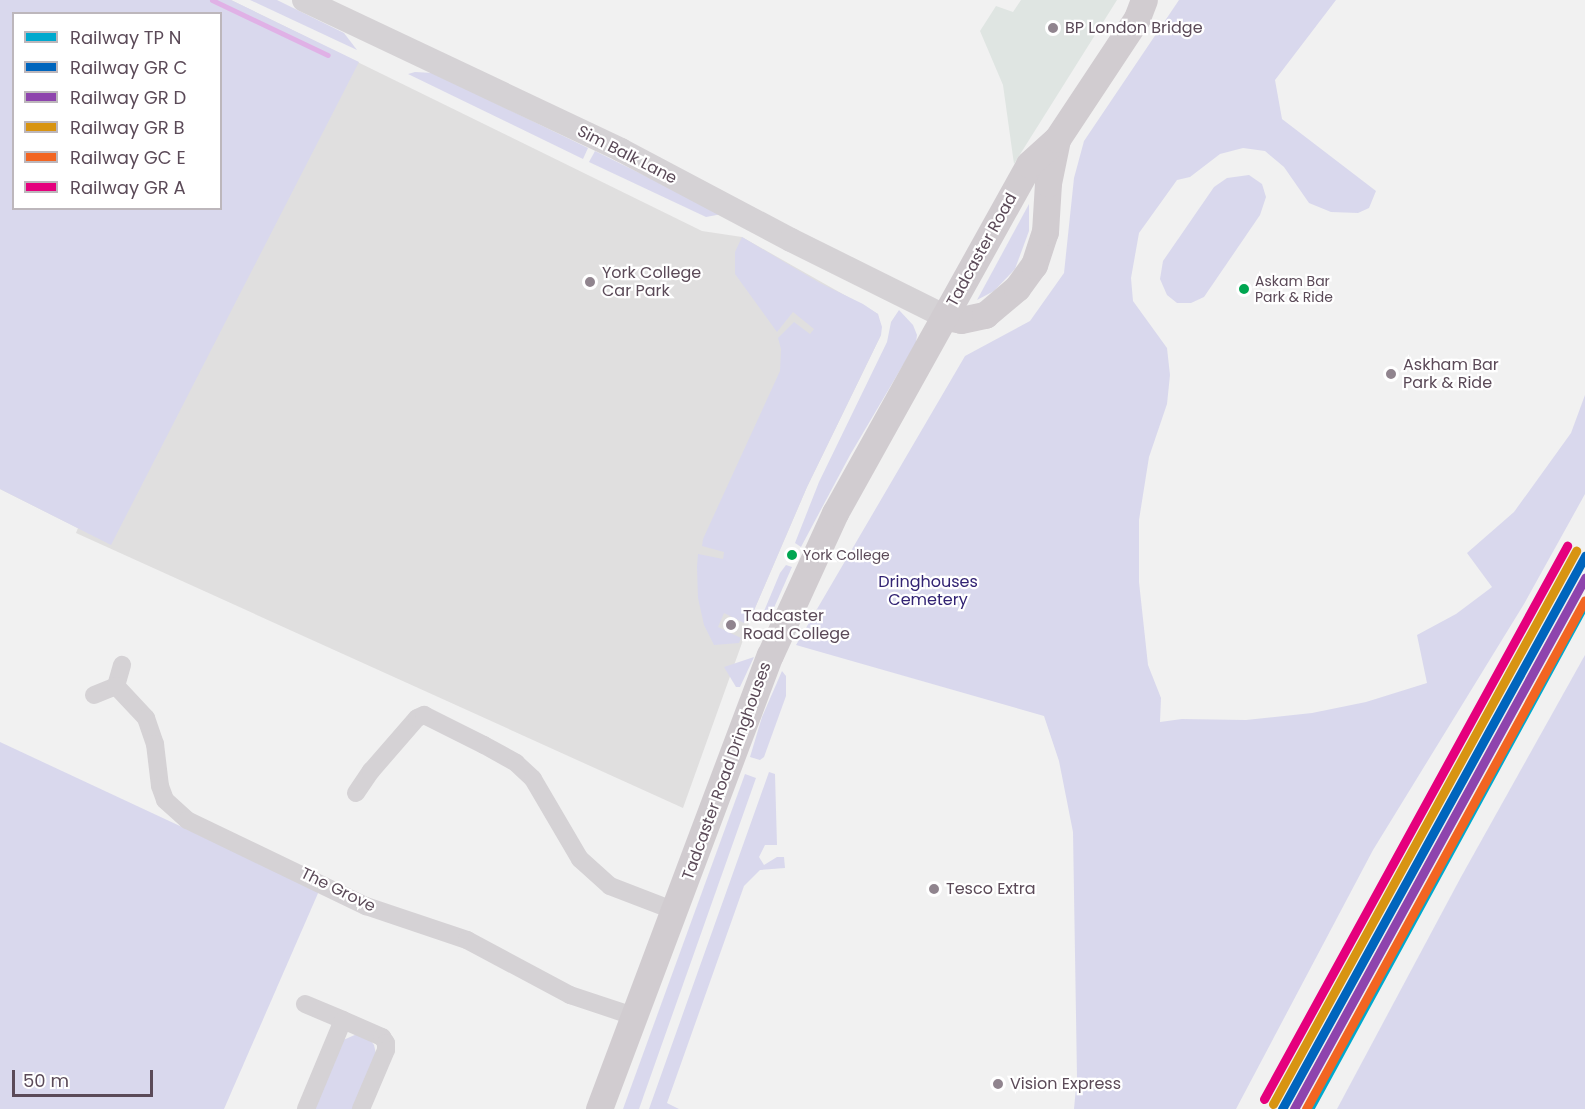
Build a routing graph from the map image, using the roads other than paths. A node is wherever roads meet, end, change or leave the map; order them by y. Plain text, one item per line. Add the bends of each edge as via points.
1 (304, 0) edge
2 (1160, 0) edge
3 (1140, 9) edge
4 (1057, 139) junction
5 (946, 316) junction
6 (122, 665) dead end
7 (116, 686) junction
8 (94, 695) dead end
9 (356, 793) dead end
10 (675, 911) junction
11 (305, 1004) dead end
12 (636, 1017) junction
13 (343, 1020) junction
14 (306, 1109) edge
15 (361, 1109) edge
16 (599, 1109) edge

1 - 5 street, Sim Balk Lane via 621,150
2 - 3 main road, Tadcaster Road
3 - 4 main road, Tadcaster Road
4 - 5 main road, Tadcaster Road via 1029,164
4 - 5 main road, Tadcaster Road via 1048,183 1045,232 1034,265 1017,288 985,315 961,320
5 - 10 main road, Tadcaster Road Dringhouses via 859,467 788,611
6 - 7 street
7 - 8 street
7 - 12 street, The Grove via 146,718 165,800 187,820 366,906 467,940 570,995
9 - 10 street via 417,718 424,715 484,745 533,779 580,859 610,886
10 - 12 main road, Tadcaster Road Dringhouses
11 - 13 street
12 - 16 main road, Tadcaster Road Dringhouses
13 - 14 street
13 - 15 street via 382,1036 386,1043

